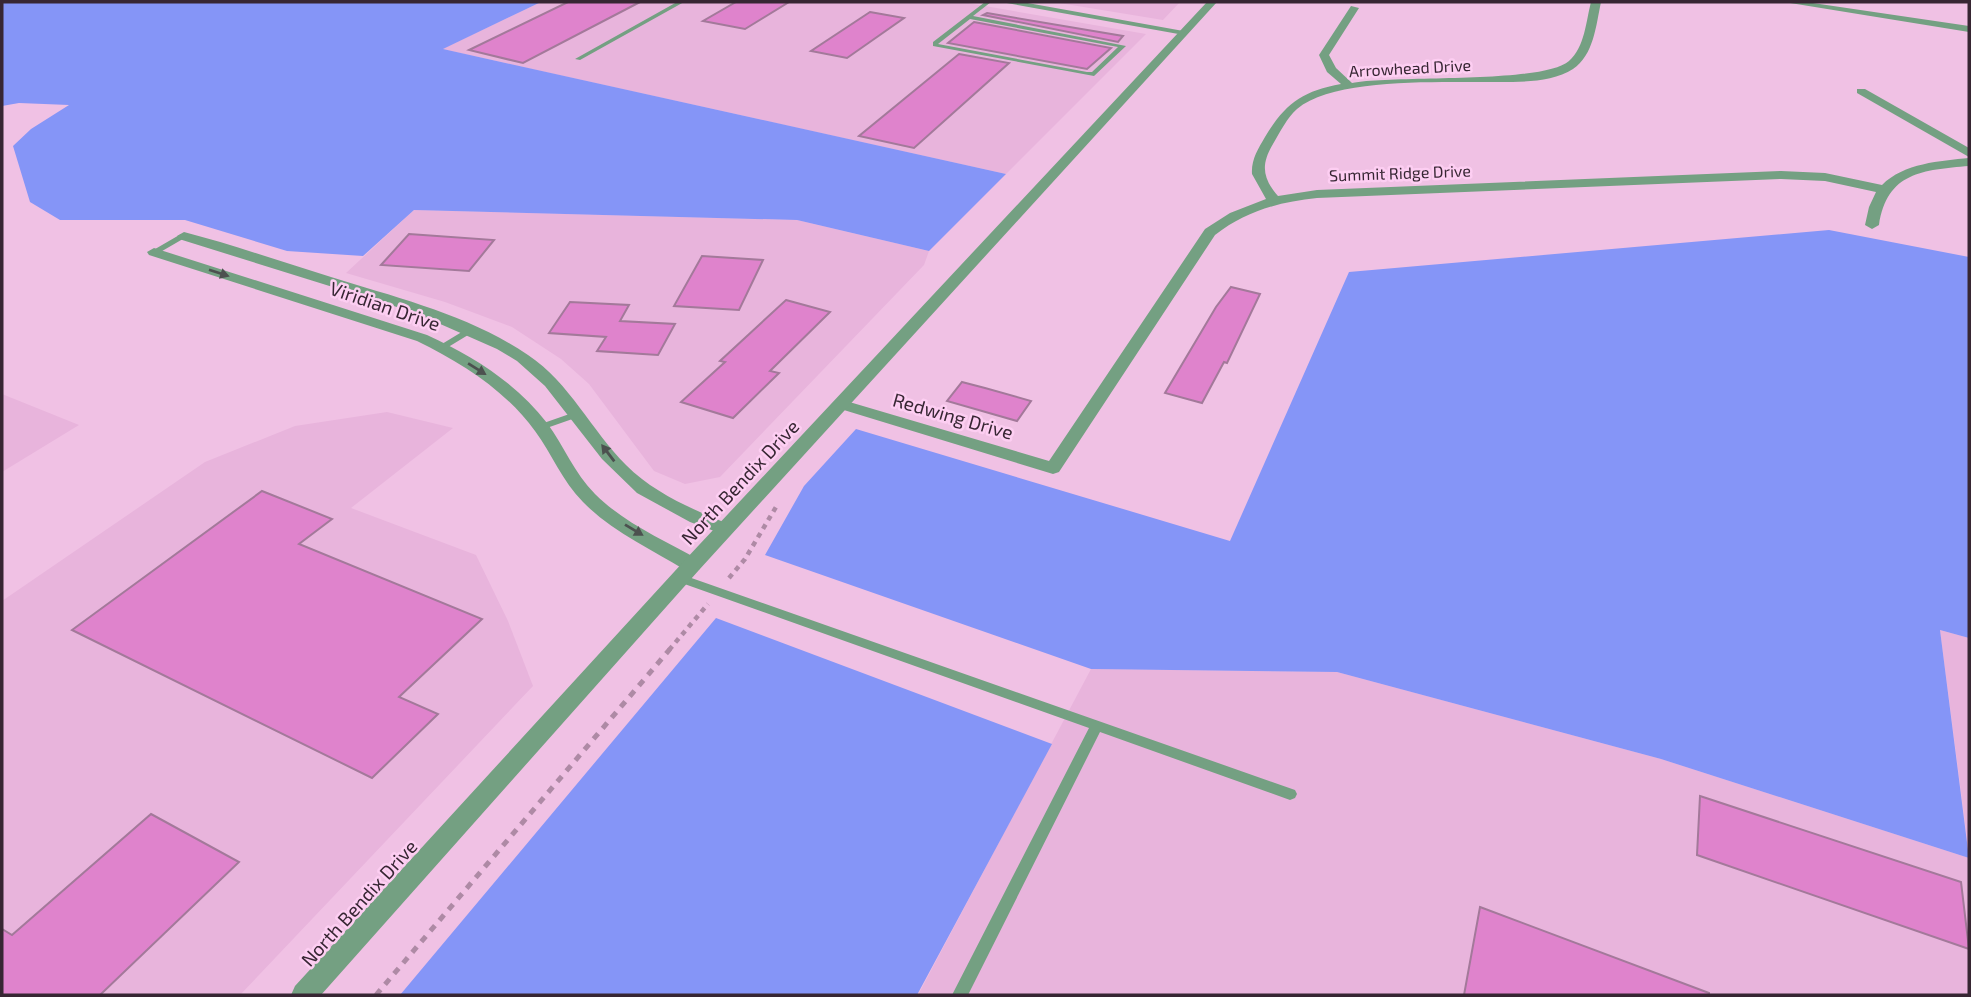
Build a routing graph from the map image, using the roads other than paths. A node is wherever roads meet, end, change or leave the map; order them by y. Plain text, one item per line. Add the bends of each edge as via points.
1 (681, 2) edge
2 (988, 2) edge
3 (1006, 2) edge
4 (1212, 2) edge
5 (1596, 2) edge
6 (1789, 2) edge
7 (1353, 8) dead end
8 (969, 17) junction
9 (1969, 29) edge
10 (1184, 32) junction
11 (578, 59) dead end
12 (1349, 86) junction
13 (1861, 91) dead end
14 (1969, 153) edge
15 (1969, 162) edge
16 (1882, 189) junction
17 (1275, 200) junction
18 (1872, 225) dead end
19 (184, 236) joint
20 (154, 252) joint
21 (470, 330) junction
22 (442, 347) junction
23 (840, 404) junction
24 (578, 414) junction
25 (541, 427) junction
26 (1053, 468) joint
27 (725, 529) junction
28 (686, 571) junction
29 (1097, 725) junction
30 (1290, 794) dead end
31 (304, 995) edge
32 (960, 995) edge

1 - 11 lane
2 - 8 lane
3 - 10 street
4 - 10 street, North Bendix Drive
5 - 12 street, Arrowhead Drive via 1581,56 1563,70 1515,79
6 - 9 street
7 - 12 street via 1324,55 1331,70
8 - 8 lane via 934,45 1087,74 1094,74 1123,46
10 - 23 street, North Bendix Drive
12 - 17 street, Arrowhead Drive via 1307,97 1285,116 1256,167 1260,183
13 - 14 street
15 - 16 street via 1911,172
16 - 17 street, Summit Ridge Drive via 1825,177 1781,175 1317,194
16 - 18 street
17 - 26 street, Summit Ridge Drive via 1238,212 1210,232
19 - 20 lane
19 - 21 street, Viridian Drive via 418,309
20 -> 22 street, Viridian Drive
21 - 22 lane
21 - 24 street, Viridian Drive via 525,360 554,384
22 -> 25 street, Viridian Drive via 490,377
23 - 26 street, Redwing Drive
23 - 27 street, North Bendix Drive
24 - 25 lane
27 -> 24 street, Viridian Drive via 648,493 619,468
25 -> 28 street, Viridian Drive via 579,487
27 - 28 street, North Bendix Drive
28 - 29 lane
28 - 31 street, North Bendix Drive
29 - 30 lane
29 - 32 lane

